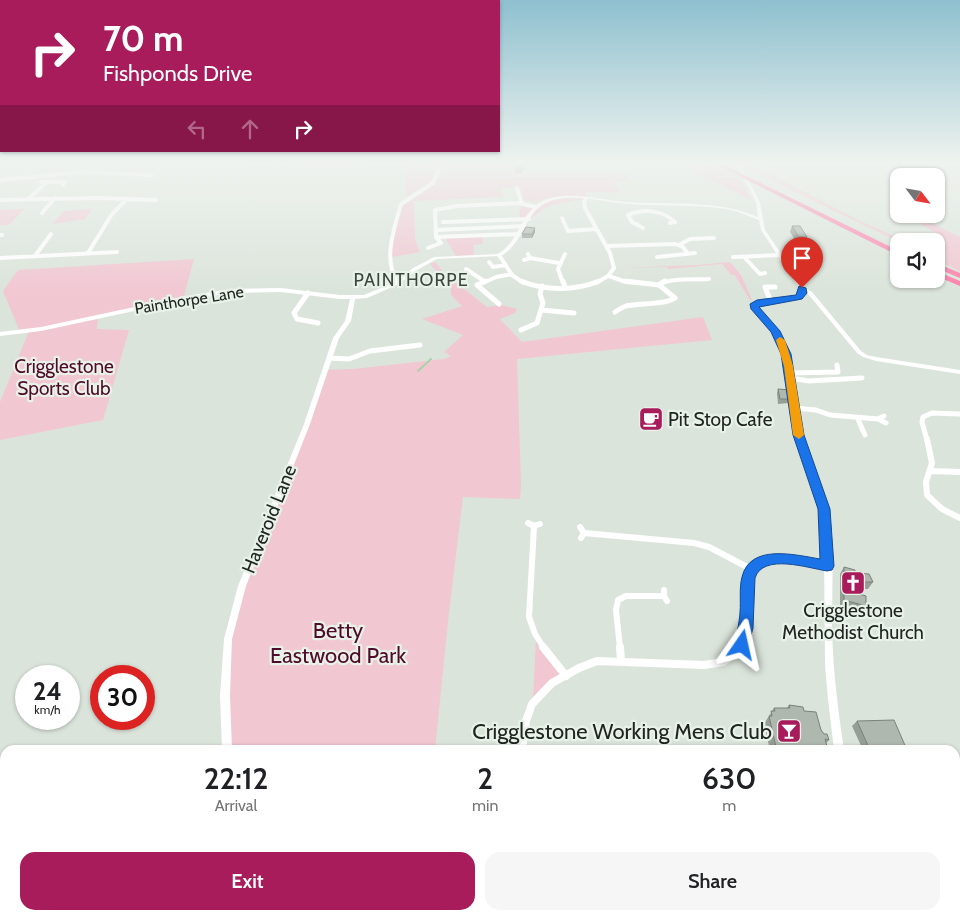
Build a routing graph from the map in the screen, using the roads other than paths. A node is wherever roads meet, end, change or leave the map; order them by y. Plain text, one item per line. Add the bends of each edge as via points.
1 (49, 205) edge
2 (121, 205) edge
3 (402, 205) edge
4 (475, 205) edge
5 (526, 205) edge
6 (541, 205) edge
7 (584, 205) edge
8 (644, 205) edge
9 (694, 205) edge
10 (758, 205) edge
11 (800, 205) edge
12 (813, 205) edge
13 (536, 207) junction
14 (648, 211) junction
15 (42, 214) dead end
16 (562, 218) dead end
17 (529, 219) junction
18 (760, 219) junction
19 (446, 221) dead end
20 (670, 223) dead end
21 (524, 226) junction
22 (643, 228) dead end
23 (596, 229) junction
24 (436, 230) junction
25 (51, 233) dead end
26 (519, 234) junction
27 (436, 236) junction
28 (719, 239) dead end
29 (890, 242) edge
30 (679, 245) junction
31 (606, 246) junction
32 (428, 248) dead end
33 (890, 250) edge
34 (117, 252) dead end
35 (88, 253) junction
36 (695, 253) dead end
37 (565, 254) dead end
38 (688, 254) junction
39 (499, 255) junction
40 (779, 255) junction
41 (35, 256) junction
42 (657, 257) dead end
43 (732, 257) dead end
44 (744, 257) junction
45 (0, 258) edge
46 (524, 260) dead end
47 (489, 262) dead end
48 (559, 263) junction
49 (506, 265) junction
50 (945, 269) edge
51 (470, 270) dead end
52 (765, 273) dead end
53 (512, 274) junction
54 (609, 276) junction
55 (960, 276) edge
56 (945, 277) edge
57 (484, 281) junction
58 (715, 282) dead end
59 (397, 283) junction
60 (960, 284) edge
61 (658, 285) junction
62 (760, 285) dead end
63 (542, 286) junction
64 (565, 287) junction
65 (765, 287) junction
66 (775, 287) dead end
67 (802, 288) junction
68 (308, 293) junction
69 (501, 296) dead end
70 (353, 298) junction
71 (493, 298) junction
72 (771, 302) junction
73 (617, 303) dead end
74 (499, 304) dead end
75 (623, 307) junction
76 (541, 310) junction
77 (615, 312) dead end
78 (574, 313) dead end
79 (318, 323) dead end
80 (521, 330) dead end
81 (0, 334) edge
82 (405, 340) dead end
83 (420, 345) dead end
84 (406, 346) junction
85 (328, 358) junction
86 (837, 366) dead end
87 (960, 372) edge
88 (790, 376) junction
89 (862, 378) dead end
90 (794, 408) junction
91 (960, 414) edge
92 (857, 417) junction
93 (886, 423) dead end
94 (855, 429) dead end
95 (931, 471) junction
96 (960, 472) edge
97 (960, 518) edge
98 (534, 524) dead end
99 (582, 533) dead end
100 (827, 566) junction
101 (751, 569) junction
102 (665, 596) dead end
103 (621, 661) junction
104 (566, 676) junction
105 (228, 745) edge
106 (523, 745) edge
107 (838, 745) edge

1 - 15 street
2 - 35 street
3 - 59 street via 390,257 392,277
4 - 24 street via 435,210
5 - 13 street
6 - 13 street
7 - 23 street
8 - 14 street
9 - 18 street via 738,210
10 - 18 street
11 - 33 highway
12 - 29 highway
13 - 17 street
14 - 20 street via 667,215 674,222
14 - 22 street via 628,215 635,226
16 - 23 street via 568,231
17 - 19 street
17 - 21 street
18 - 40 street via 762,230
21 - 24 street
21 - 26 street
23 - 31 street
24 - 27 street
25 - 41 street
26 - 27 street
26 - 39 street via 505,253
27 - 32 street via 440,243
28 - 30 street via 713,236 690,239
30 - 31 street
30 - 38 street
31 - 54 street via 614,268
34 - 35 street
35 - 41 street
36 - 38 street
37 - 48 street
38 - 42 street
39 - 49 street
39 - 59 street, Painthorpe Lane via 436,258
40 - 44 street
40 - 67 street
41 - 45 street
43 - 44 street
44 - 52 street via 760,274
46 - 48 street via 529,256
47 - 49 street via 493,267
48 - 64 street
49 - 53 street
50 - 55 highway
51 - 57 street
53 - 57 street
53 - 63 street via 523,282
54 - 61 street via 626,282
54 - 64 street via 589,285
56 - 60 highway
57 - 71 street via 477,285
58 - 61 street via 709,278 670,279
59 - 70 street, Painthorpe Lane via 371,295
61 - 75 street via 675,298 668,302
62 - 65 street
63 - 64 street
63 - 76 street
65 - 66 street
65 - 72 street
67 - 72 street via 799,298
67 - 87 street via 865,356
68 - 70 street, Painthorpe Lane
68 - 79 street via 294,313 297,319
68 - 81 street, Painthorpe Lane via 258,290 208,294 41,329
69 - 71 street
70 - 85 street, Haveroid Lane via 348,321
71 - 74 street
72 - 88 street via 757,303 754,307 782,343
73 - 75 street
75 - 77 street
76 - 78 street via 566,316
76 - 80 street via 533,328
82 - 84 street
83 - 84 street
84 - 85 street via 370,351 349,359
85 - 105 street, Haveroid Lane via 306,424 242,586 228,639 225,695
86 - 88 street via 838,372
88 - 89 street via 809,380
88 - 90 street
90 - 92 street
90 - 100 street via 798,435 824,509
91 - 95 street via 932,412 922,419 932,461
92 - 93 street via 881,417
92 - 94 street via 864,432
95 - 96 street
95 - 97 street via 925,482 927,494 939,508
98 - 104 street via 530,625
99 - 101 street via 694,543 709,547
100 - 101 street via 782,558 759,562
100 - 107 street via 829,650
101 - 103 street via 745,638 731,658 704,665
102 - 103 street via 626,596 618,600
103 - 104 street via 597,661
104 - 106 street via 540,694 532,704

